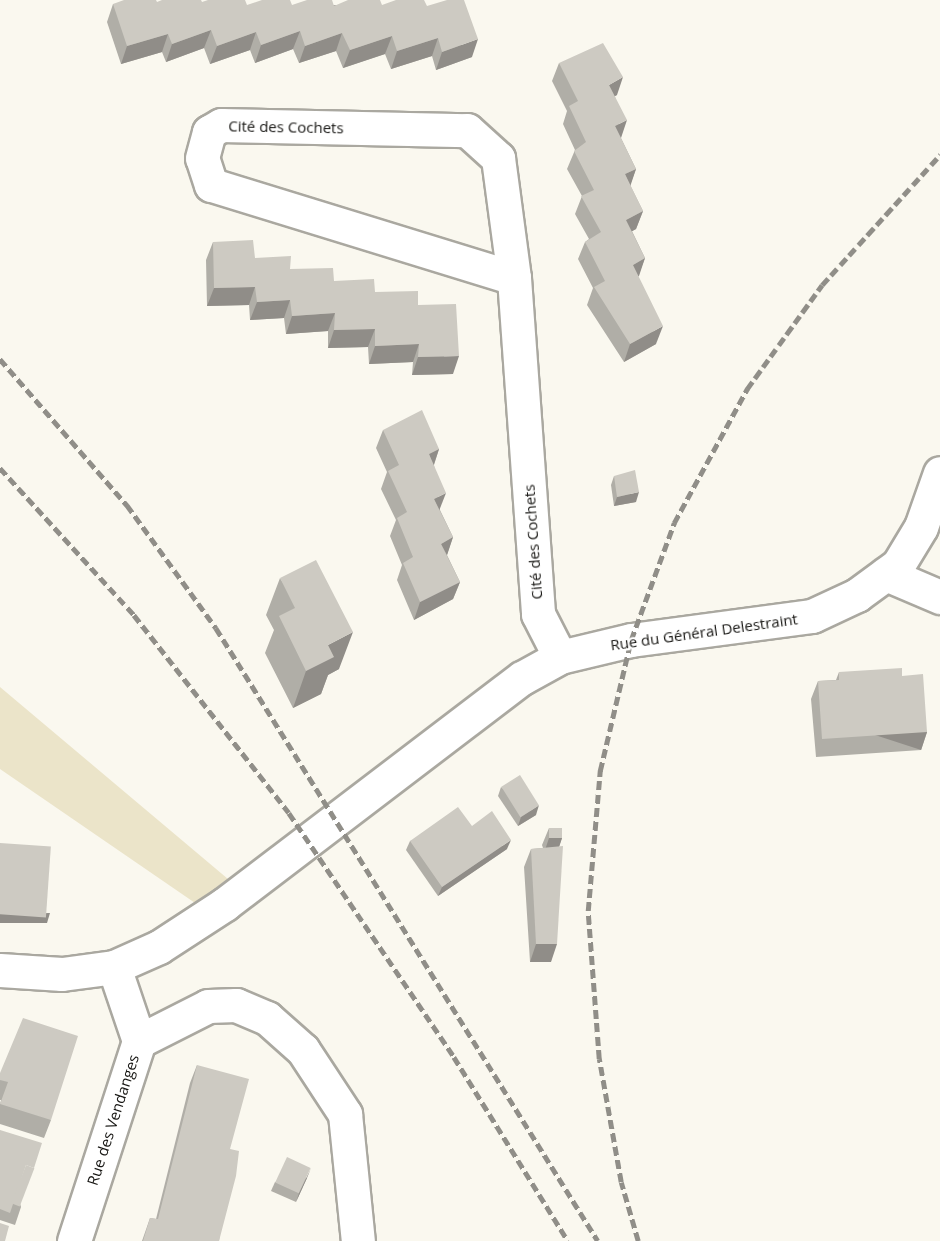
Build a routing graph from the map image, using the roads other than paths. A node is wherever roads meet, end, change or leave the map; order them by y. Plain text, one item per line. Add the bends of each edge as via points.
1 (514, 278) junction
2 (940, 473) edge
3 (886, 574) junction
4 (940, 597) edge
5 (560, 657) junction
6 (114, 967) junction
7 (0, 970) edge
8 (139, 1041) junction
9 (74, 1241) edge
10 (358, 1241) edge

1 - 1 street, Cité des Cochets via 498,158 467,130 221,125 209,132 202,158 211,185
1 - 5 street, Cité des Cochets via 538,614
2 - 3 street, Rue du Général Delestraint via 921,527 898,565
3 - 4 street
3 - 5 street, Rue du Général Delestraint via 813,616 630,640
5 - 6 street, Rue du Général Delestraint via 522,678 225,904 159,947
6 - 7 street, Rue du Général Delestraint via 63,974
6 - 8 street, Rue des Vendanges
8 - 9 street, Rue des Vendanges
8 - 10 street via 208,1005 236,1005 267,1018 303,1050 345,1114

